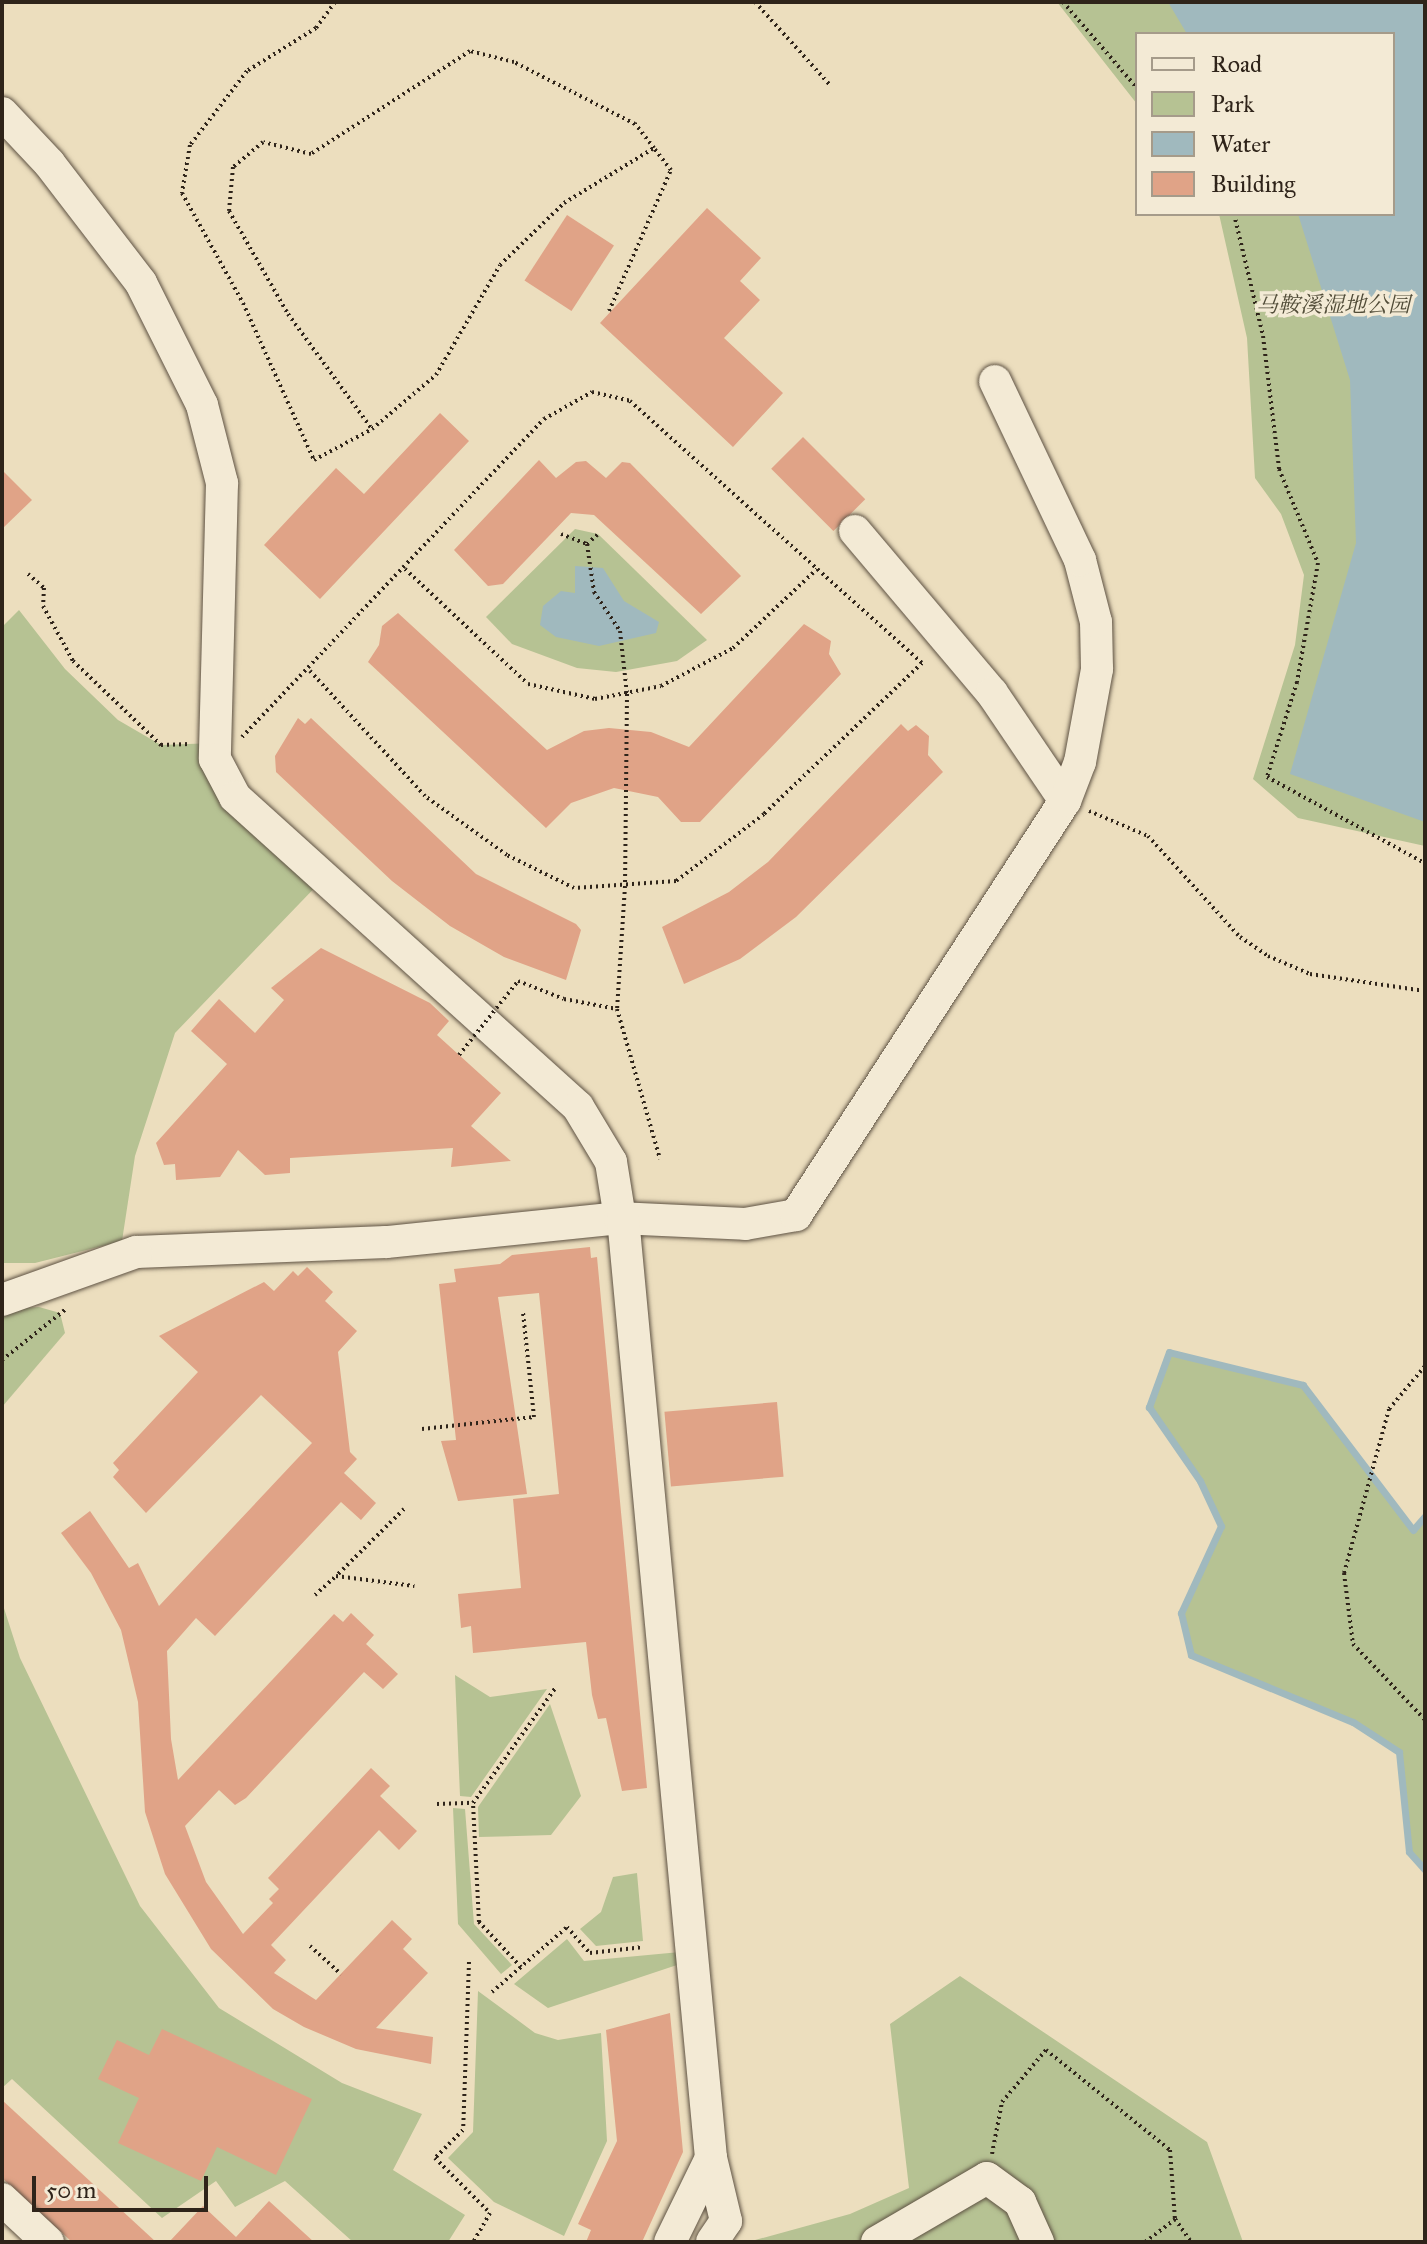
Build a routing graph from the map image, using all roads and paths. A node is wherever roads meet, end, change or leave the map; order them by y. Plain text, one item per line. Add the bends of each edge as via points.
1 (335, 2) edge
2 (755, 2) edge
3 (1063, 2) edge
4 (830, 85) dead end
5 (1135, 86) edge
6 (2, 113) edge
7 (654, 148) junction
8 (1234, 216) edge
9 (609, 311) dead end
10 (995, 381) dead end
11 (372, 429) junction
12 (855, 531) dead end
13 (561, 534) dead end
14 (598, 534) dead end
15 (587, 544) junction
16 (405, 569) junction
17 (817, 569) junction
18 (28, 574) dead end
19 (310, 671) junction
20 (627, 694) junction
21 (250, 736) dead end
22 (215, 743) junction
23 (1058, 811) junction
24 (1425, 863) edge
25 (625, 886) junction
26 (1425, 991) edge
27 (617, 1009) junction
28 (459, 1055) dead end
29 (660, 1159) dead end
30 (622, 1218) junction
31 (2, 1300) edge
32 (523, 1312) dead end
33 (1425, 1366) edge
34 (422, 1429) dead end
35 (404, 1509) dead end
36 (336, 1576) junction
37 (414, 1586) dead end
38 (315, 1595) dead end
39 (556, 1687) dead end
40 (1425, 1720) edge
41 (473, 1803) junction
42 (437, 1804) dead end
43 (310, 1946) dead end
44 (644, 1947) dead end
45 (469, 1962) dead end
46 (521, 1967) junction
47 (341, 1974) dead end
48 (492, 1992) dead end
49 (711, 2158) junction
50 (987, 2178) junction
51 (2, 2199) edge
52 (1175, 2219) junction
53 (48, 2242) edge
54 (473, 2242) edge
55 (670, 2242) edge
56 (712, 2242) edge
57 (877, 2242) edge
58 (1038, 2242) edge
59 (1145, 2242) edge
60 (1191, 2242) edge

1 - 11 path via 316,28 247,71 190,145 182,193 243,303 314,460
2 - 4 path
3 - 5 path
6 - 22 lane via 49,163 141,283 202,405 222,483
7 - 9 path via 671,170
7 - 11 path via 564,203 500,265 436,375
7 - 11 path via 635,124 514,62 470,51 311,154 263,142 233,167 229,211 288,314
8 - 24 path via 1263,336 1279,469 1318,563 1297,682 1267,777
10 - 23 lane via 1080,560 1096,622 1097,669 1080,762
12 - 23 lane via 992,693
13 - 15 path
14 - 15 path
15 - 20 path via 594,592 620,631
16 - 17 path via 544,419 592,392 630,401
16 - 19 path
16 - 20 path via 528,684 595,699
17 - 20 path via 733,648 661,686
17 - 25 path via 922,663 764,814 676,881
18 - 22 path via 44,588 43,606 73,661 161,745
19 - 21 path
19 - 25 path via 425,796 507,855 574,888
20 - 25 path
22 - 30 lane via 215,759 235,797 578,1107 611,1162
23 - 26 path via 1148,836 1240,937 1268,956 1310,974
23 - 30 lane via 796,1215 745,1224
25 - 27 path
27 - 28 path, bridge via 564,999 518,981
27 - 29 path
30 - 31 lane via 386,1242 136,1252
30 - 49 lane
32 - 34 path via 534,1417
33 - 40 path via 1389,1409 1344,1573 1353,1644
35 - 36 path
36 - 37 path
36 - 38 path
39 - 41 path
41 - 42 path
41 - 46 path via 479,1922
43 - 47 path
44 - 46 path via 590,1953 567,1927
45 - 54 path via 463,2130 435,2158 490,2213
46 - 48 path
49 - 55 lane
49 - 56 lane via 726,2221
50 - 52 path via 1002,2102 1046,2050 1170,2150
50 - 57 lane
50 - 58 lane via 1020,2202
51 - 53 lane
52 - 59 path
52 - 60 path

